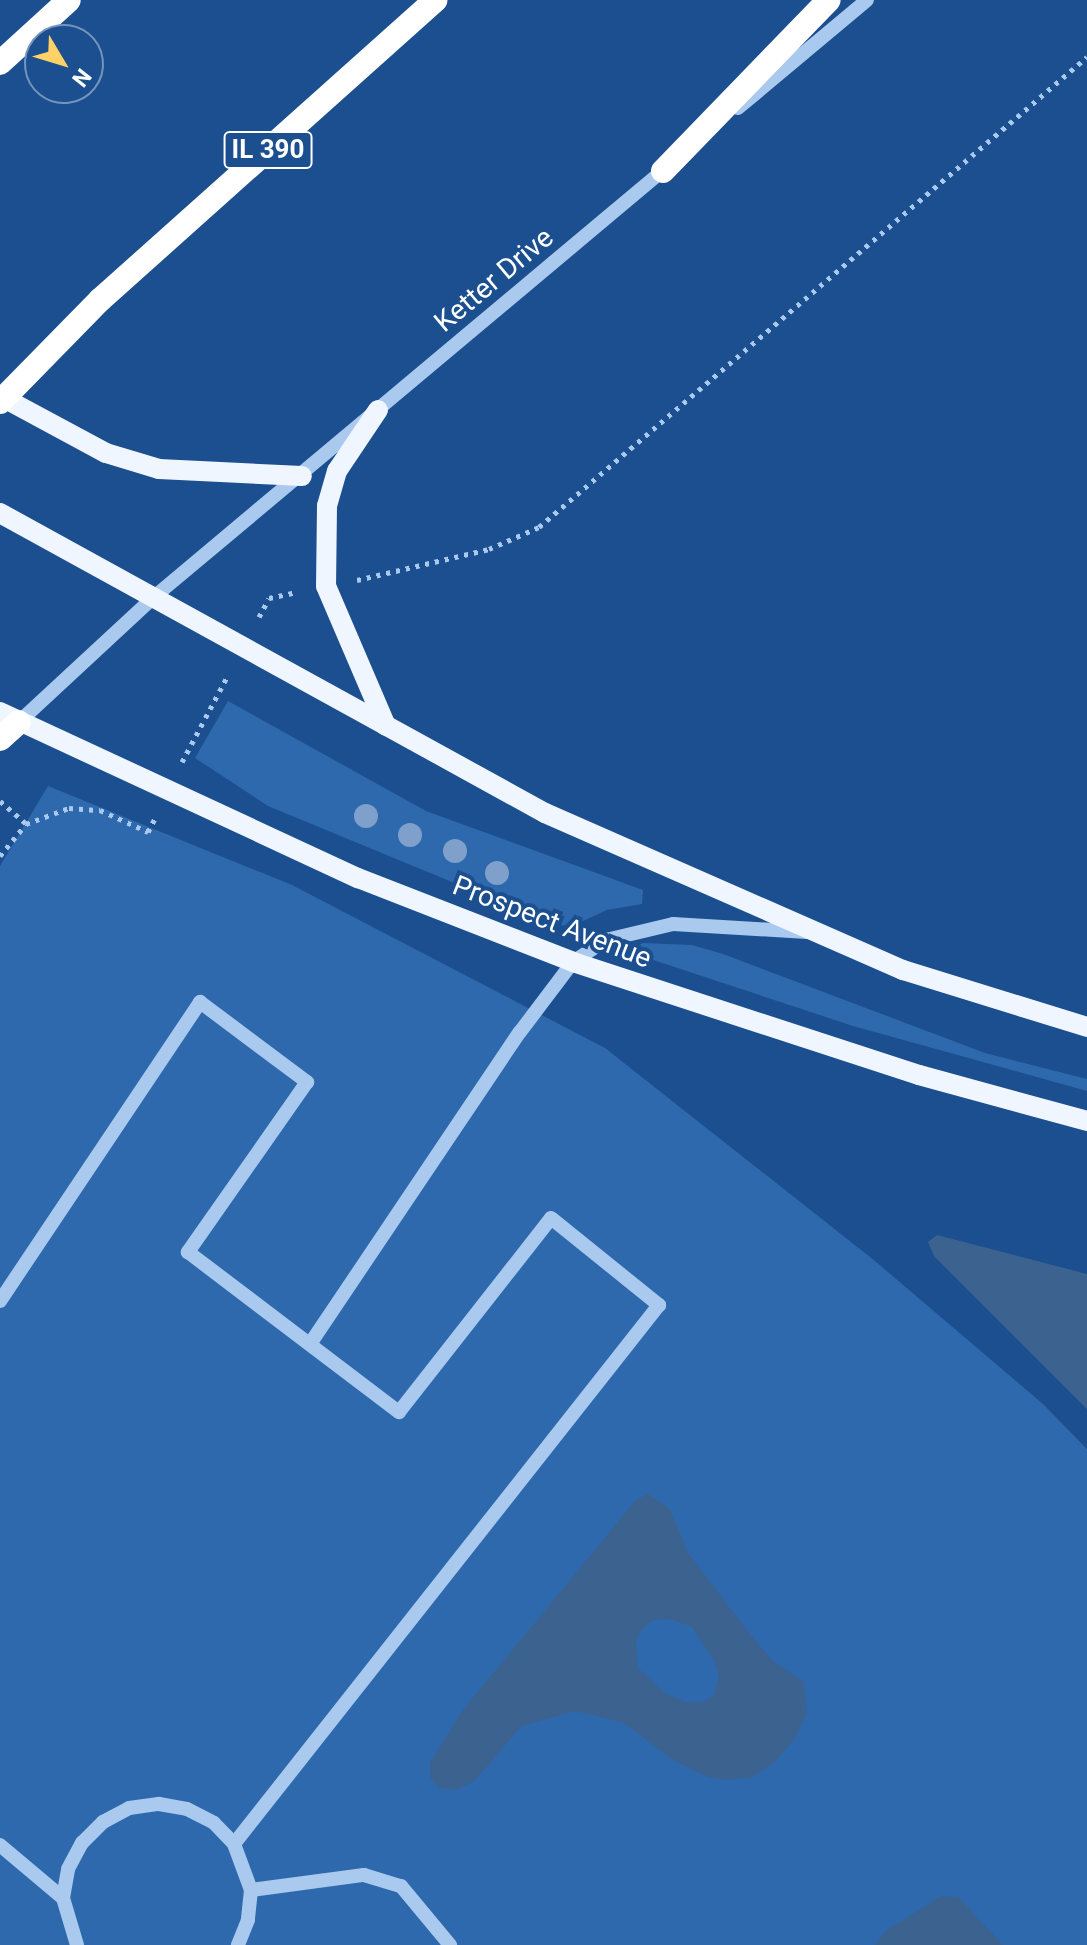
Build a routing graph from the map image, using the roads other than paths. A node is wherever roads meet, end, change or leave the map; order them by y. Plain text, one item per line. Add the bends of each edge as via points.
1 (69, 0) edge
2 (436, 0) edge
3 (829, 0) edge
4 (867, 0) edge
5 (0, 63) edge
6 (663, 171) junction
7 (0, 396) edge
8 (0, 402) edge
9 (378, 410) junction
10 (302, 476) junction
11 (0, 513) edge
12 (154, 597) junction
13 (9, 717) edge
14 (386, 726) junction
15 (0, 739) edge
16 (811, 932) junction
17 (573, 962) junction
18 (1087, 1027) edge
19 (1087, 1121) edge
20 (0, 1301) edge
21 (312, 1341) junction
22 (234, 1844) junction
23 (0, 1845) edge
24 (251, 1890) junction
25 (63, 1898) junction
26 (77, 1945) edge
27 (238, 1945) edge
28 (450, 1945) edge

1 - 5 highway
2 - 8 highway, IL 390 via 100,300
3 - 6 highway
4 - 6 street, Ketter Drive
6 - 9 street, Ketter Drive
7 - 10 main road via 106,453 159,469
9 - 10 street, Ketter Drive
9 - 14 main road via 337,471 327,506 326,586
10 - 12 street, Ketter Drive
11 - 12 main road
12 - 13 street, Ketter Drive
12 - 14 main road
13 - 15 highway
13 - 17 main road, Prospect Avenue via 358,878
14 - 16 main road via 545,813
16 - 17 street via 673,924 606,940
16 - 18 main road via 903,970
17 - 19 main road, Prospect Avenue via 890,1066
17 - 21 street
20 - 21 street via 200,1002 307,1082 188,1252
21 - 22 street via 399,1412 551,1218 659,1305
22 - 24 street
22 - 25 street via 214,1823 187,1809 159,1804 129,1808 103,1822 82,1843 68,1869
23 - 25 street
24 - 27 street
24 - 28 street via 364,1875 401,1886
25 - 26 street

